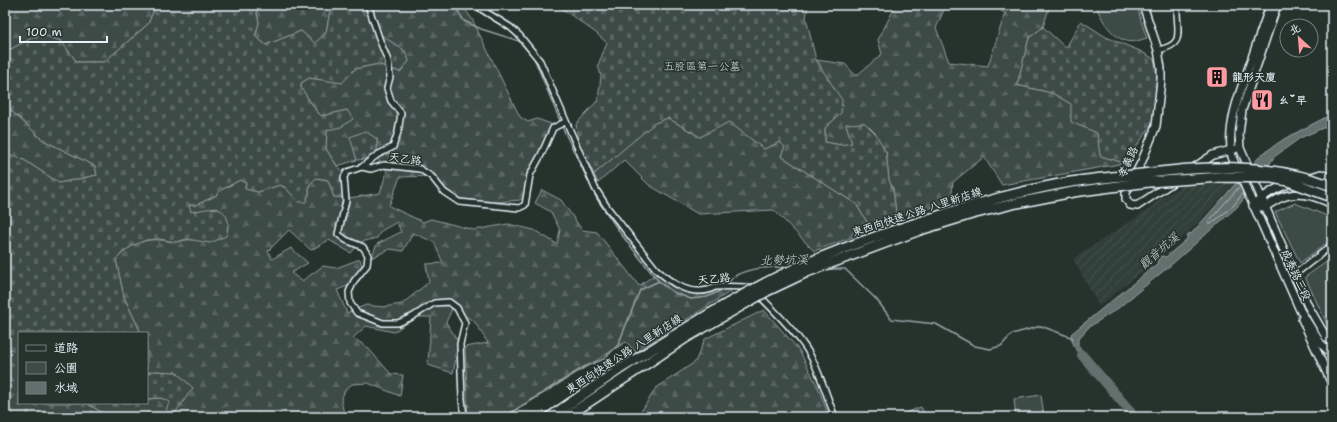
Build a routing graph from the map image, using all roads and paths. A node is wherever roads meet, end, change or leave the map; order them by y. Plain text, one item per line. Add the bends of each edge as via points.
1 (368, 5) edge
2 (478, 5) edge
3 (1143, 5) edge
4 (1270, 5) edge
5 (1277, 5) edge
6 (1177, 10) dead end
7 (1158, 50) junction
8 (565, 122) junction
9 (1240, 148) junction
10 (1230, 149) junction
11 (362, 167) junction
12 (1332, 179) edge
13 (1332, 186) edge
14 (1260, 194) junction
15 (1332, 197) edge
16 (1332, 204) edge
17 (1253, 206) junction
18 (1266, 207) junction
19 (1332, 246) edge
20 (1294, 274) junction
21 (1290, 287) junction
22 (685, 333) junction
23 (1332, 343) edge
24 (1332, 354) edge
25 (1332, 384) edge
26 (464, 417) edge
27 (550, 417) edge
28 (566, 417) edge
29 (835, 417) edge

1 - 11 street, 天乙路 via 388,61 390,77 387,88 391,101 400,113 393,147
2 - 8 street, 天乙路 via 510,27 532,50 544,69
3 - 7 main road, 孝義路
4 - 10 main road via 1236,108
5 - 9 main road via 1242,110 1238,134
6 - 7 street via 1178,39 1174,45
7 - 10 main road, 孝義路 via 1161,74 1156,126 1126,193 1130,205 1137,206 1213,155
8 - 11 street, 天乙路 via 553,128 530,175 525,205 519,208 459,202 444,192 432,177 420,169 384,165
8 - 29 street, 天乙路 via 595,188 656,268 677,286 694,291 714,287 750,287 803,344
9 - 10 main road, 孝義路
9 - 14 main road, 成泰路三段, bridge
10 - 17 main road, 成泰路三段
11 - 26 street via 347,172 344,177 346,200 338,234 364,247 368,255 367,265 348,292 350,302 357,313 383,322 398,323 434,303 448,302 457,308 465,323 460,344
12 - 14 main road via 1320,174
13 - 22 highway, 東西向快速公路 八里新店線, bridge via 1292,173 1216,167 1071,182 1011,195 909,225 804,265 722,306
14 - 17 main road
14 - 18 main road, 成泰路三段
15 - 22 highway, 東西向快速公路 八里新店線, bridge via 1272,178 1222,177 1150,182 1073,192 1017,203 920,230 807,272
16 - 18 main road via 1303,194 1290,195
17 - 18 main road
17 - 21 main road, 成泰路三段
18 - 20 main road, 成泰路三段
19 - 20 street
20 - 23 main road, 成泰路三段 via 1308,306
21 - 24 main road, 成泰路三段 via 1300,310 1321,344
21 - 25 main road via 1298,312
22 - 27 highway, 東西向快速公路 八里新店線 via 620,369
22 - 28 highway, 東西向快速公路 八里新店線

